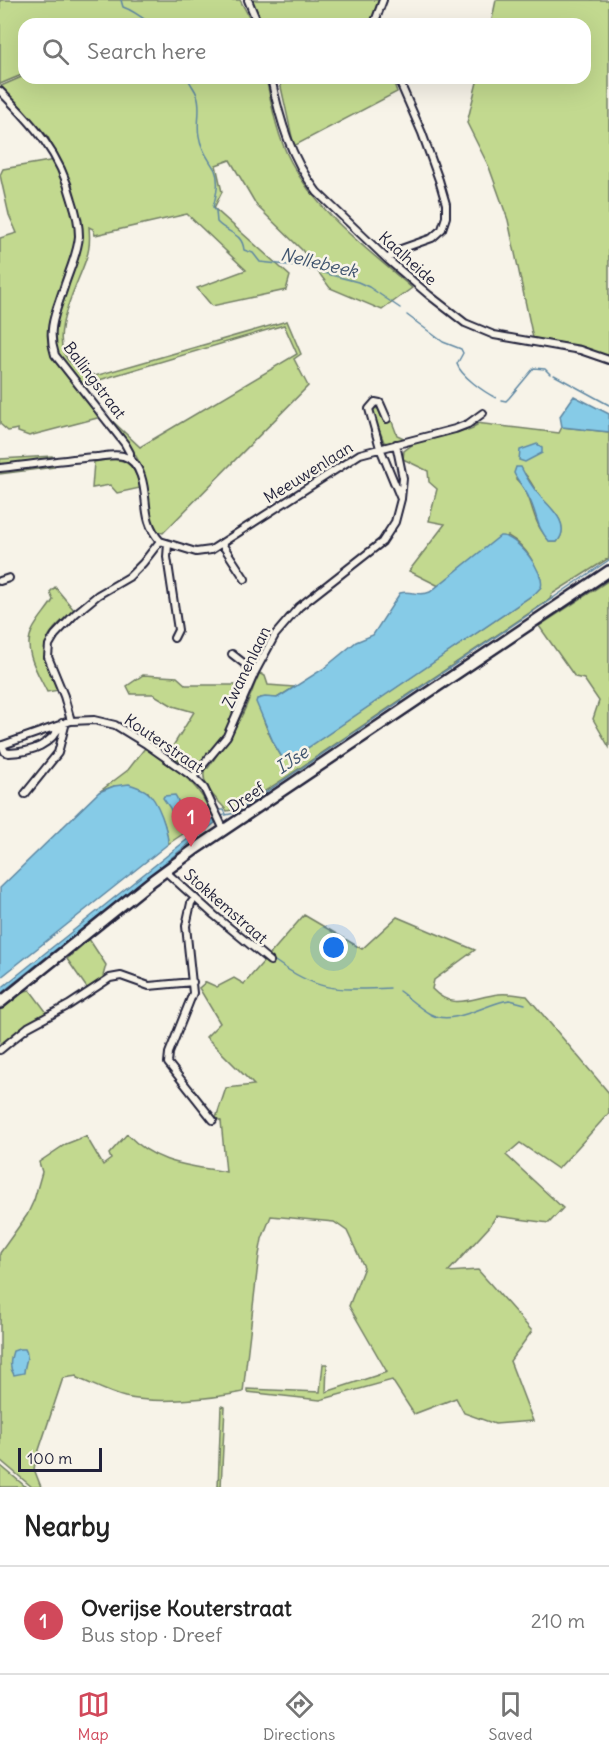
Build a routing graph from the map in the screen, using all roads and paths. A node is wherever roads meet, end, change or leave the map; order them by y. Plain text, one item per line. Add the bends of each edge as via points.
1 (248, 0) edge
2 (383, 0) edge
3 (256, 18) edge
4 (376, 18) edge
5 (272, 84) edge
6 (401, 84) edge
7 (0, 91) edge
8 (387, 259) junction
9 (609, 360) edge
10 (483, 413) dead end
11 (387, 419) dead end
12 (396, 444) junction
13 (380, 448) junction
14 (130, 458) junction
15 (0, 468) edge
16 (401, 499) junction
17 (159, 541) junction
18 (168, 544) junction
19 (222, 544) junction
20 (609, 571) edge
21 (9, 578) dead end
22 (245, 579) dead end
23 (0, 581) edge
24 (174, 638) dead end
25 (232, 654) dead end
26 (255, 672) junction
27 (66, 722) junction
28 (1, 746) edge
29 (193, 777) junction
30 (25, 794) dead end
31 (224, 830) junction
32 (165, 871) junction
33 (195, 898) junction
34 (270, 961) dead end
35 (193, 982) junction
36 (0, 1003) edge
37 (0, 1050) edge
38 (213, 1120) dead end

1 - 3 street
2 - 4 street
5 - 8 street, Kaalheide via 284,134 303,174
6 - 8 street via 429,152 447,210 445,223 432,238 401,249
7 - 14 street, Ballingstraat via 48,143 77,216 79,237 51,326 55,355 125,444
8 - 9 street, Kaalheide via 454,316 479,330 580,350
10 - 12 street, Meeuwenlaan via 455,429
11 - 13 street via 380,403 371,404
12 - 13 street, Meeuwenlaan
12 - 16 street, Zwanenlaan via 403,478
13 - 16 street
13 - 19 street, Meeuwenlaan via 346,462
14 - 15 street via 120,455 63,459
14 - 17 street, Ballingstraat via 142,478 148,524
16 - 26 street, Zwanenlaan via 395,522 382,542 299,607 275,635
17 - 18 street, Meeuwenlaan
17 - 27 street via 129,577 75,614 49,645 48,657 64,696
18 - 19 street, Meeuwenlaan via 196,552
18 - 24 street via 178,630
19 - 22 street
20 - 31 main road, Dreef
21 - 23 street
25 - 26 street
26 - 29 street, Zwanenlaan via 227,736
27 - 28 street, Kouterstraat
27 - 28 street, Kouterstraat via 50,741 35,749 9,753
27 - 29 street, Kouterstraat via 94,720 122,728
27 - 30 street via 58,753
29 - 31 street, Kouterstraat via 204,788
31 - 32 main road, Dreef
32 - 33 street, Stokkemstraat
32 - 36 main road, Dreef
33 - 34 street, Stokkemstraat
33 - 35 street via 186,926
35 - 37 street via 149,986 121,976 110,978 28,1028
35 - 38 street via 193,993 168,1063

